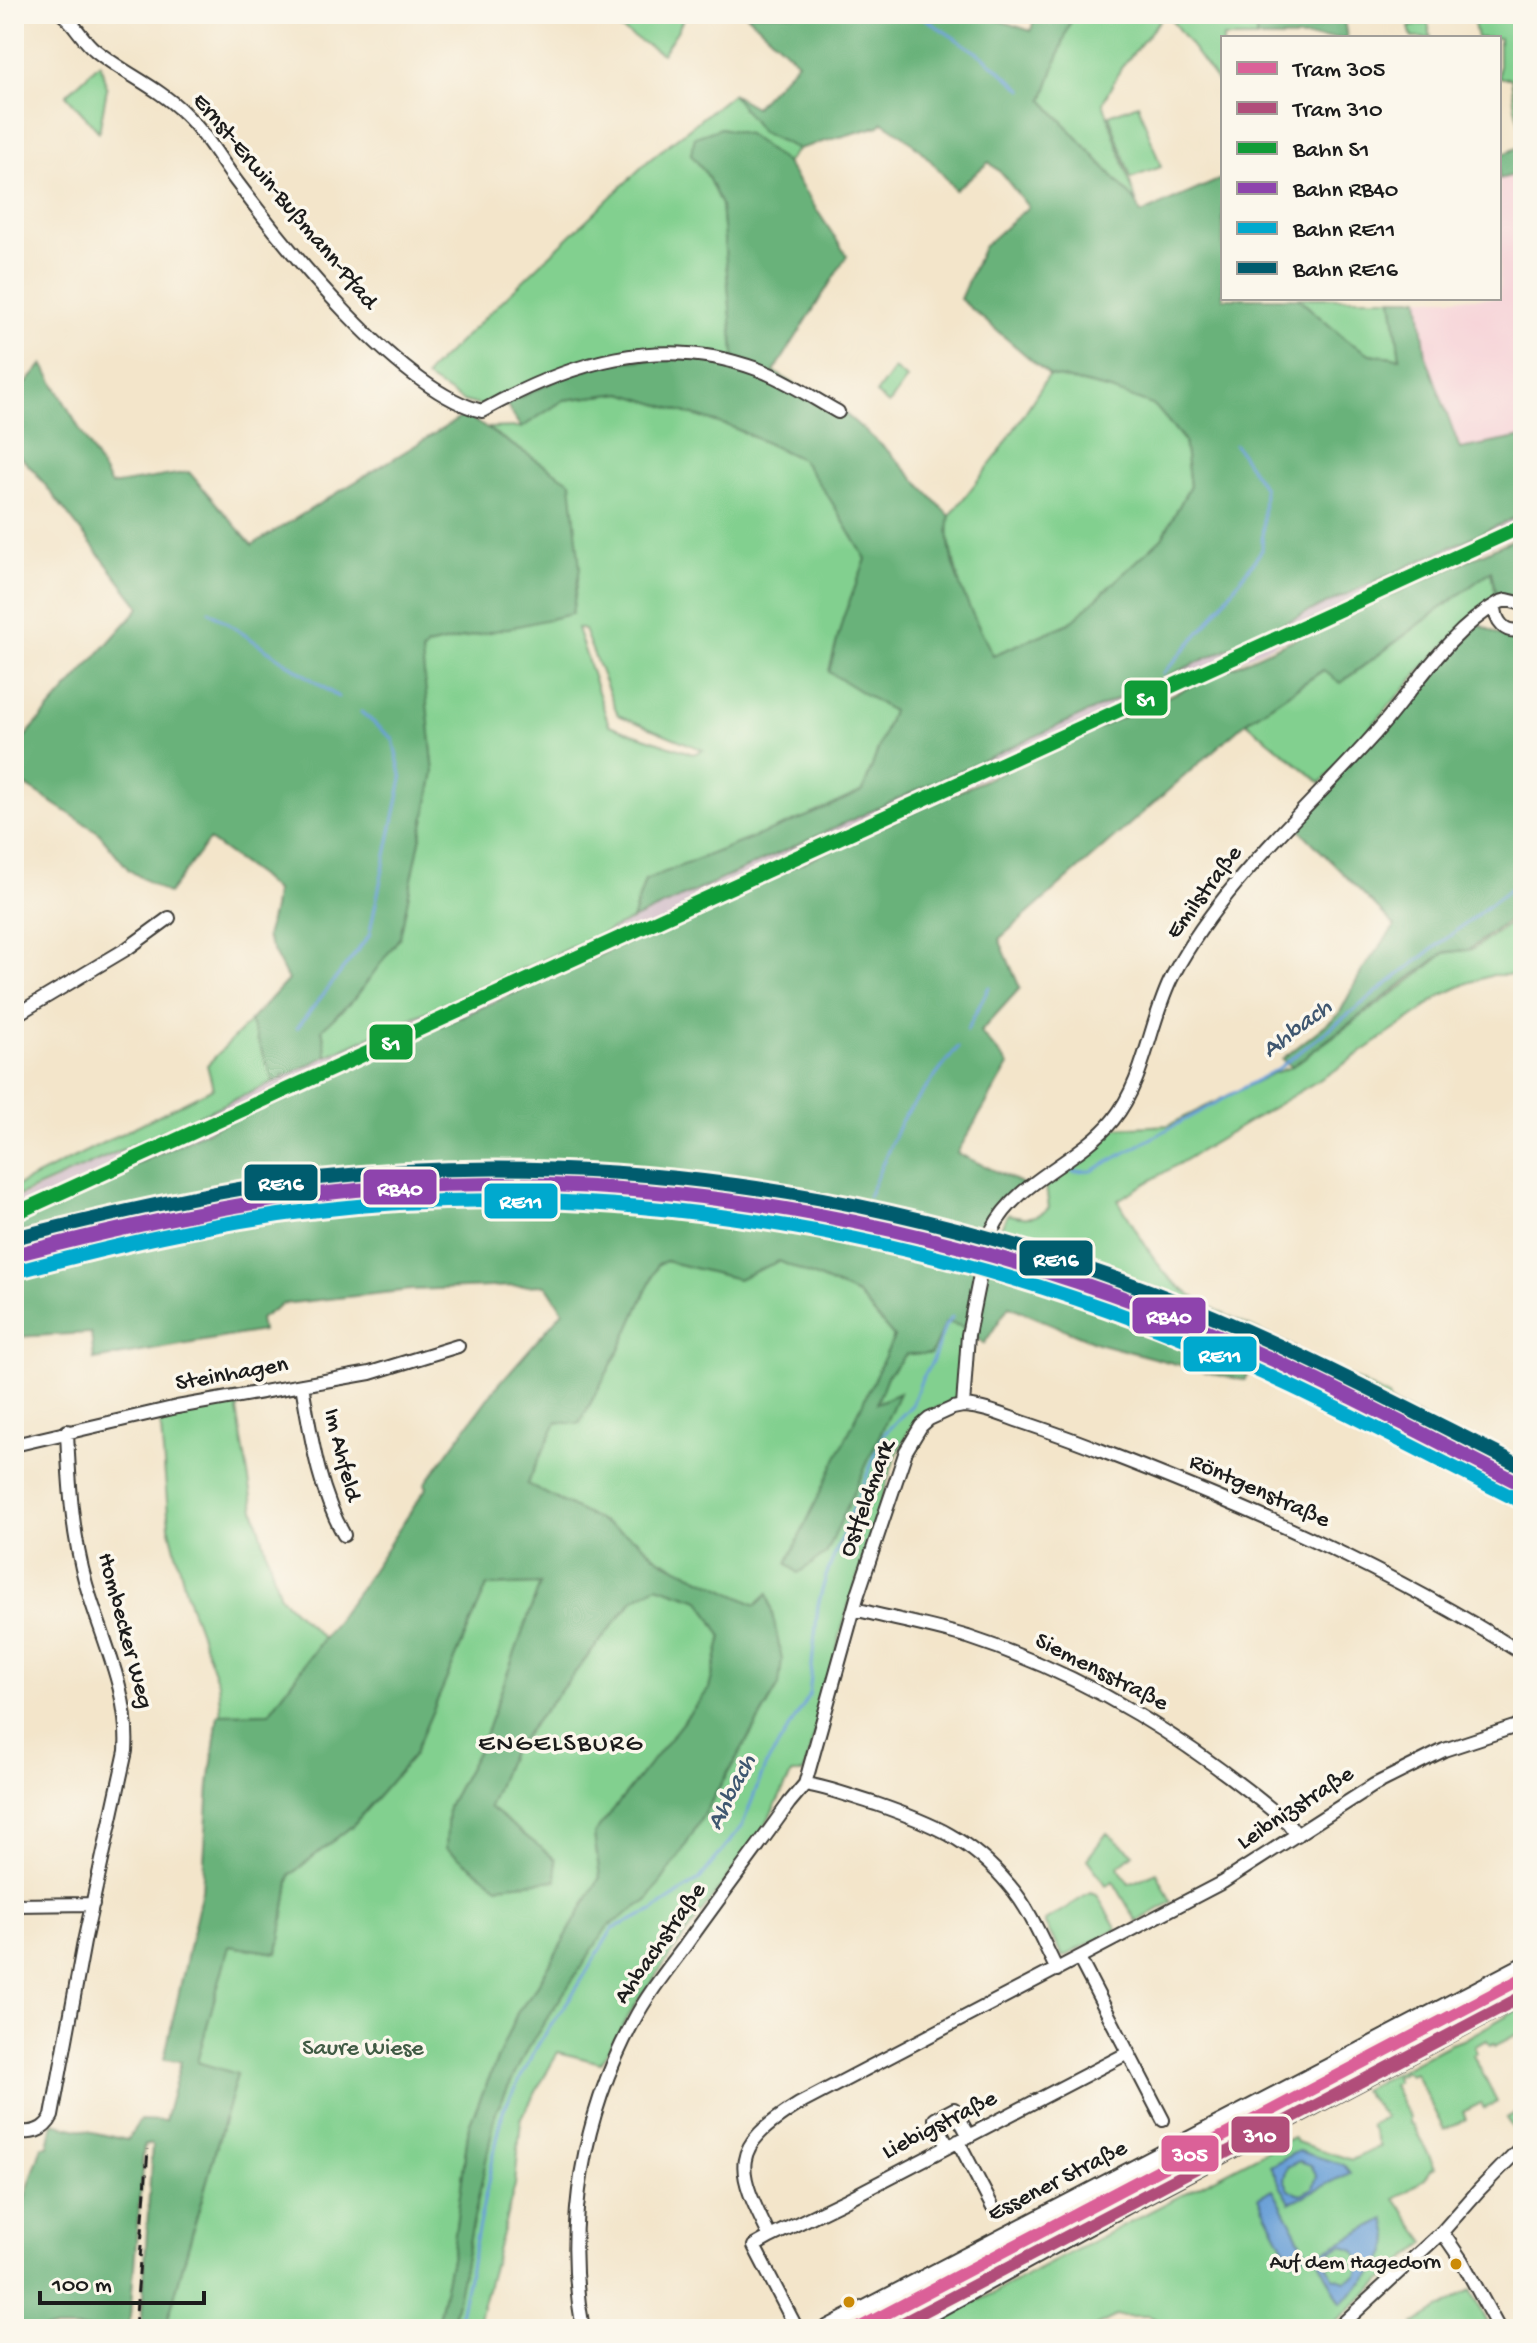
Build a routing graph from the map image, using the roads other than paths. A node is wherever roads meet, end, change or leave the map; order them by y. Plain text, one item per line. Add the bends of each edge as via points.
1 (62, 14) edge
2 (838, 412) dead end
3 (1523, 604) edge
4 (1495, 605) junction
5 (1523, 629) edge
6 (169, 918) dead end
7 (14, 1016) edge
8 (992, 1230) tunnel mouth
9 (983, 1260) tunnel mouth
10 (458, 1346) dead end
11 (302, 1385) junction
12 (963, 1406) junction
13 (67, 1431) junction
14 (14, 1445) edge
15 (344, 1535) dead end
16 (855, 1609) junction
17 (1523, 1654) edge
18 (1523, 1724) edge
19 (805, 1784) junction
20 (1297, 1835) junction
21 (93, 1904) junction
22 (14, 1905) edge
23 (1079, 1958) junction
24 (1523, 1967) edge
25 (1057, 1970) junction
26 (1523, 1994) edge
27 (1128, 2053) junction
28 (1163, 2120) dead end
29 (14, 2130) edge
30 (958, 2141) junction
31 (1523, 2145) edge
32 (993, 2208) dead end
33 (1442, 2232) junction
34 (770, 2237) junction
35 (583, 2329) edge
36 (797, 2329) edge
37 (829, 2329) edge
38 (899, 2329) edge
39 (1337, 2329) edge
40 (1499, 2329) edge

1 - 2 street, Ernst-Erwin-Bußmann-Pfad via 94,50 184,113 282,239 387,352 464,407 482,411 579,366 670,352 758,369
3 - 4 street via 1507,600
4 - 5 street via 1499,623
4 - 8 street, Emilstraße via 1463,627 1378,730 1218,906 1172,977 1132,1088 1112,1120 1006,1208
6 - 7 street
9 - 12 street via 968,1335
10 - 11 street, Steinhagen via 370,1373
11 - 13 street, Steinhagen
11 - 15 street, Im Ahfeld via 322,1482
12 - 16 street, Ostfeldmark via 929,1419 906,1451
12 - 17 street, Röntgenstraße via 1072,1439 1220,1497 1373,1568
13 - 14 street, Steinhagen
13 - 21 street, Hombecker Weg via 77,1545 127,1723 122,1779
16 - 19 street, Ahbachstraße
16 - 20 street, Siemensstraße via 967,1637 1110,1699 1210,1760
18 - 20 street, Leibnizstraße via 1444,1750 1374,1785
19 - 25 street via 938,1827 959,1839 1011,1886
19 - 35 street, Ahbachstraße via 660,1981 611,2068 577,2199
20 - 23 street, Leibnizstraße via 1223,1882
21 - 22 street
21 - 29 street, Hombecker Weg via 52,2116 35,2132
23 - 25 street, Leibnizstraße
23 - 27 street
24 - 37 main road, Essener Straße
25 - 34 street, Leibnizstraße via 799,2104 761,2130 743,2166
26 - 38 main road, Essener Straße
27 - 28 street
27 - 30 street, Liebigstraße
30 - 32 street
30 - 34 street, Liebigstraße
31 - 33 street
33 - 39 street
33 - 40 street
34 - 36 street via 754,2246

